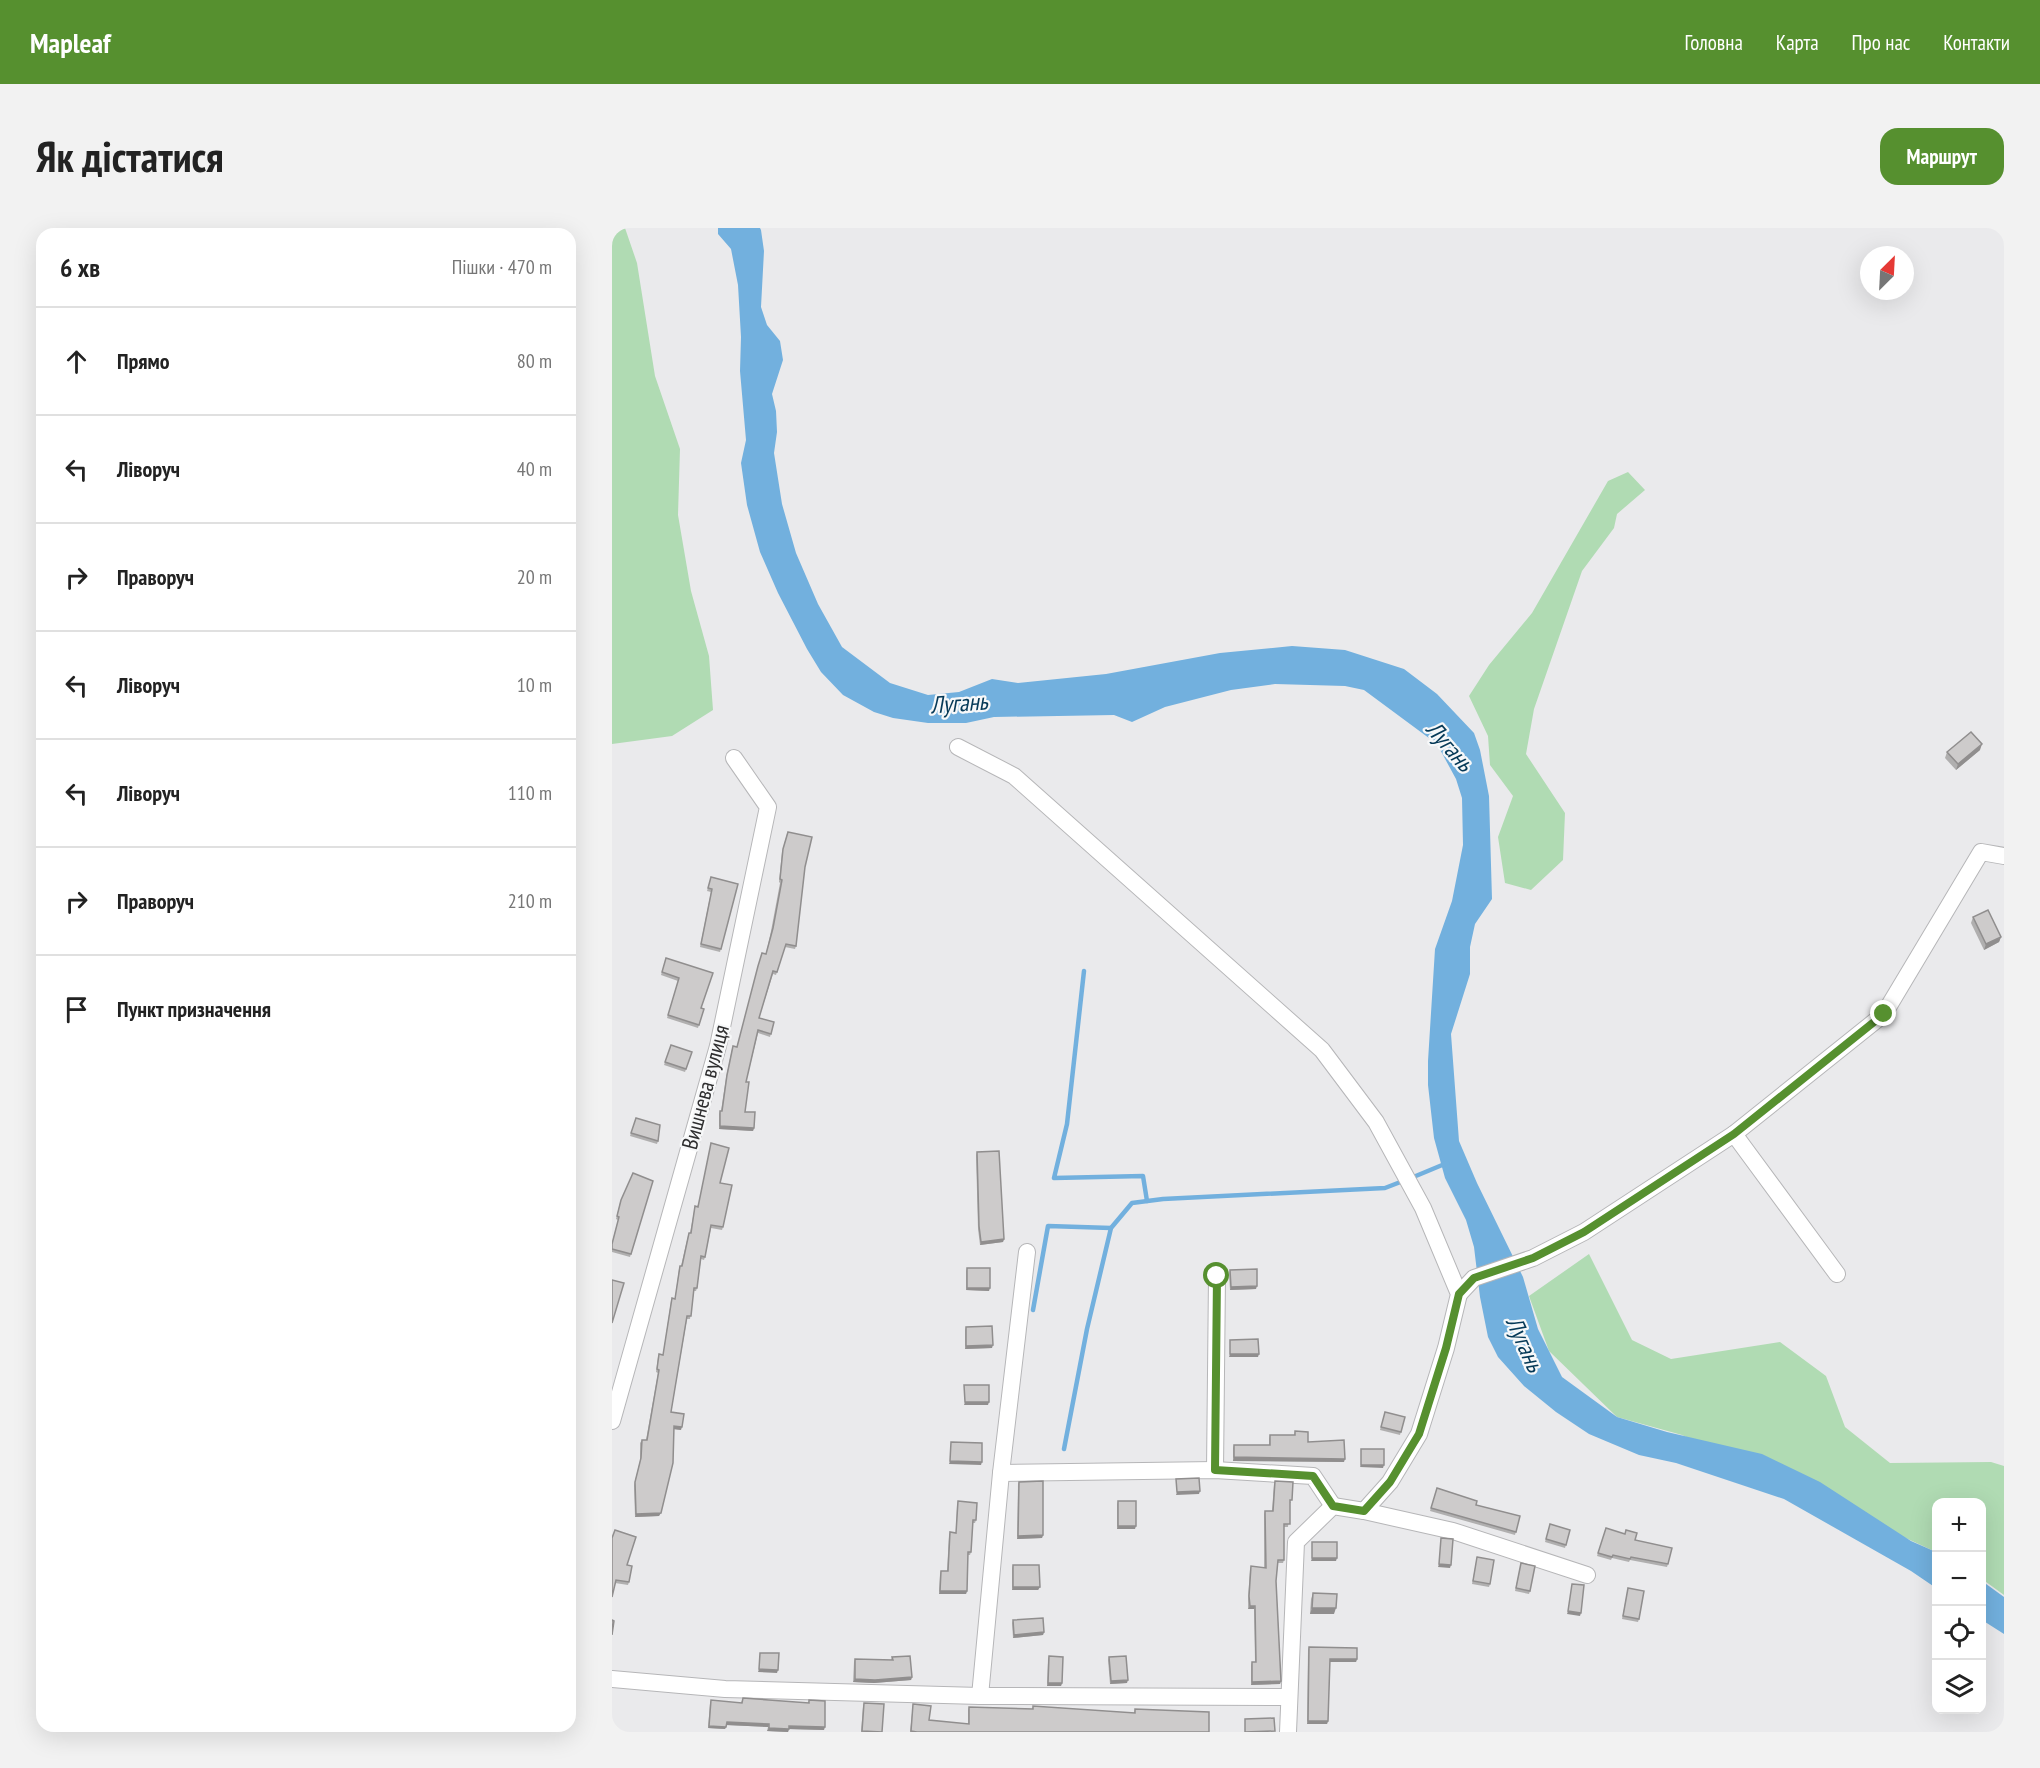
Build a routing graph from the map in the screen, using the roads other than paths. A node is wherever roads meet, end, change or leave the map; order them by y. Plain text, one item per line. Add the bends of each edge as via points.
1 (958, 747) dead end
2 (734, 759) dead end
3 (2004, 856) edge
4 (1734, 1134) junction
5 (1027, 1252) dead end
6 (1837, 1274) dead end
7 (1217, 1276) dead end
8 (1459, 1294) junction
9 (612, 1420) edge
10 (1215, 1470) junction
11 (1001, 1473) junction
12 (1333, 1506) junction
13 (1364, 1511) junction
14 (1587, 1575) dead end
15 (612, 1679) edge
16 (980, 1696) junction
17 (1289, 1697) junction
18 (1288, 1732) edge

1 - 8 street via 1014,776 1322,1050 1381,1132 1423,1208
2 - 9 street, Вишнева вулиця via 768,807 718,1046
3 - 4 street via 1981,852 1884,1014
4 - 6 street
4 - 8 street via 1584,1232 1533,1258 1474,1278
5 - 11 street
7 - 10 street
8 - 13 street via 1419,1434 1390,1482
10 - 11 street
10 - 12 street via 1313,1476
11 - 16 street
12 - 13 street
12 - 17 street via 1296,1542
13 - 14 street via 1453,1531
15 - 16 street via 725,1689
16 - 17 street
17 - 18 street

